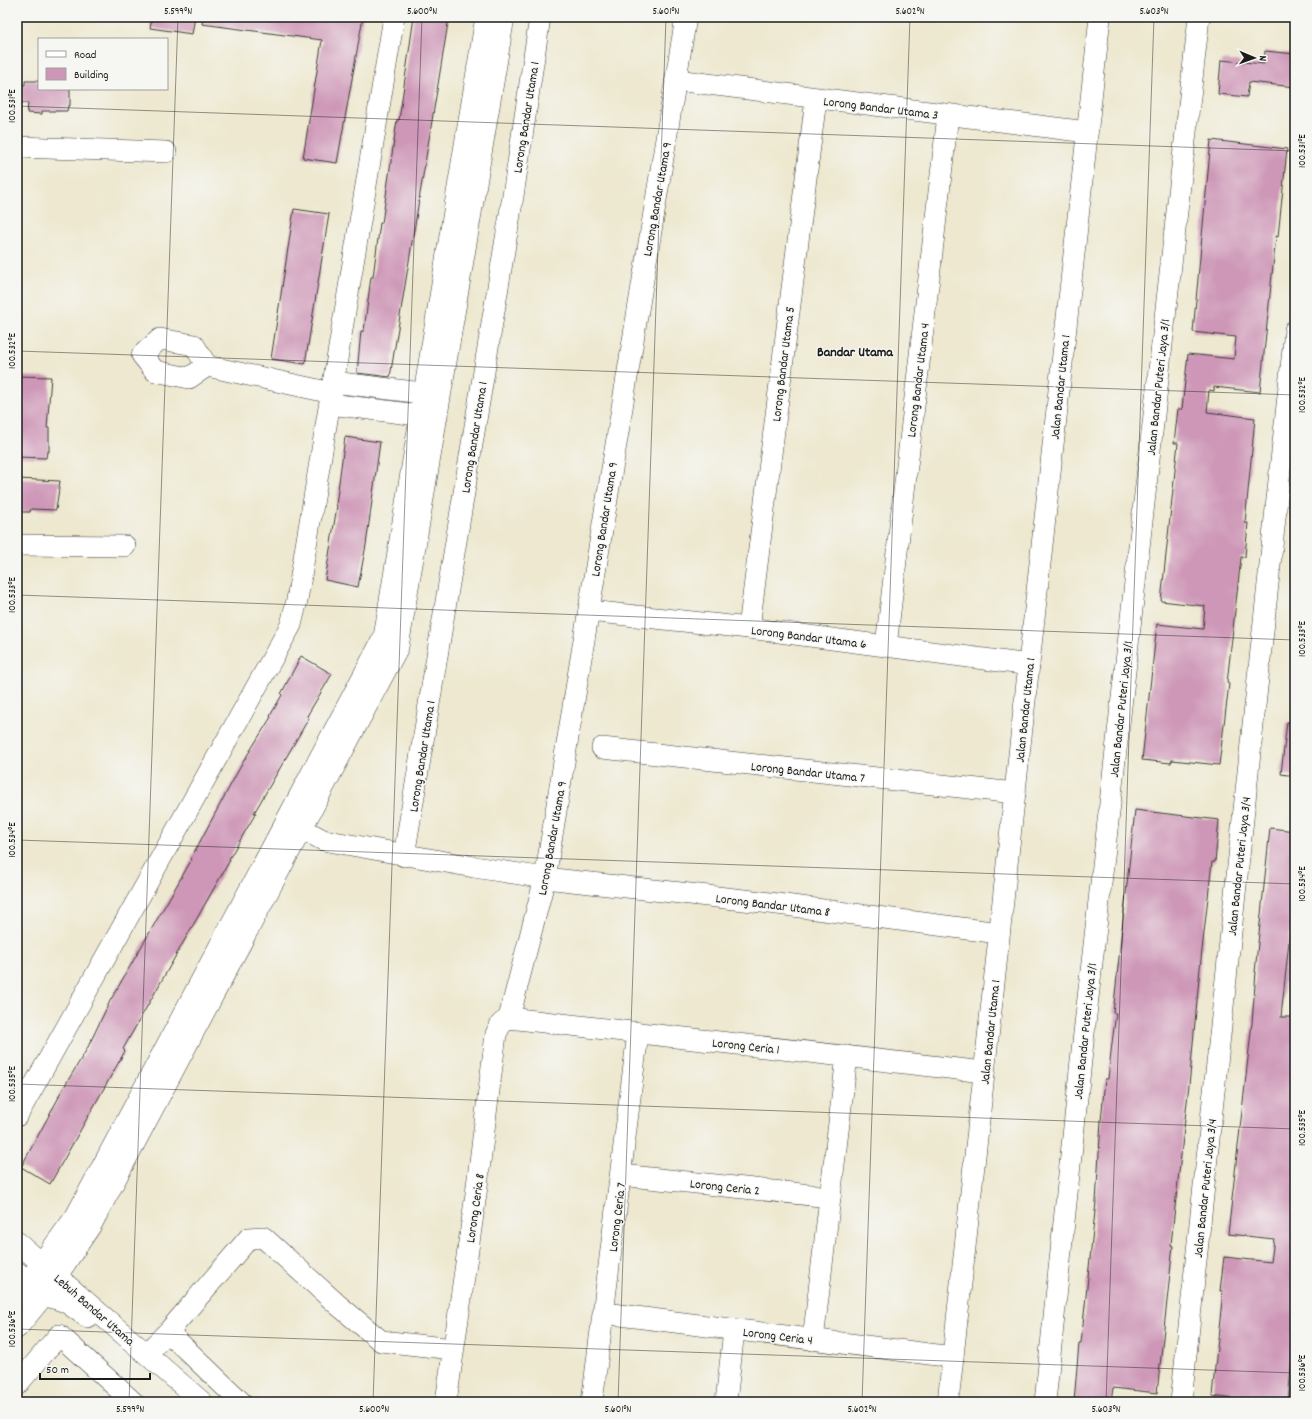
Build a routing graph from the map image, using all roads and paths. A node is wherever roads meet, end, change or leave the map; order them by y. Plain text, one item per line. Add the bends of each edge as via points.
1 (394, 17) edge
2 (486, 17) edge
3 (504, 17) edge
4 (540, 17) edge
5 (686, 17) edge
6 (1100, 17) edge
7 (1199, 17) edge
8 (676, 80) junction
9 (816, 99) junction
10 (948, 115) junction
11 (1087, 132) junction
12 (17, 147) edge
13 (166, 152) dead end
14 (1295, 330) edge
15 (207, 366) dead end
16 (332, 393) junction
17 (433, 394) junction
18 (428, 416) junction
19 (17, 544) edge
20 (125, 546) dead end
21 (588, 611) junction
22 (750, 628) junction
23 (886, 646) junction
24 (1029, 665) junction
25 (602, 748) dead end
26 (1015, 793) junction
27 (295, 825) junction
28 (404, 856) junction
29 (546, 878) junction
30 (999, 934) junction
31 (509, 1018) junction
32 (638, 1033) junction
33 (847, 1056) junction
34 (984, 1072) junction
35 (19, 1106) edge
36 (621, 1175) junction
37 (830, 1198) junction
38 (17, 1242) edge
39 (49, 1270) junction
40 (26, 1286) edge
41 (604, 1313) junction
42 (17, 1328) edge
43 (734, 1330) junction
44 (168, 1332) junction
45 (813, 1340) junction
46 (453, 1349) junction
47 (146, 1353) junction
48 (953, 1357) junction
49 (17, 1385) edge
50 (133, 1402) edge
51 (180, 1402) edge
52 (202, 1402) edge
53 (241, 1402) edge
54 (446, 1402) edge
55 (592, 1402) edge
56 (726, 1402) edge
57 (948, 1402) edge
58 (1045, 1402) edge
59 (1181, 1402) edge

1 - 16 street
2 - 17 street
3 - 17 street
4 - 28 street, Lorong Bandar Utama 1
5 - 8 street, Lorong Bandar Utama 9
6 - 11 street, Jalan Bandar Utama 1
7 - 58 street, Jalan Bandar Puteri Jaya 3/1 via 1082,1051
8 - 9 street, Lorong Bandar Utama 3
8 - 21 street, Lorong Bandar Utama 9
9 - 10 street, Lorong Bandar Utama 3
9 - 22 street, Lorong Bandar Utama 5
10 - 11 street, Lorong Bandar Utama 3
10 - 23 street, Lorong Bandar Utama 4
11 - 24 street, Jalan Bandar Utama 1
12 - 13 street
14 - 59 street, Jalan Bandar Puteri Jaya 3/4
15 - 16 street
16 - 17 street
16 - 18 street
16 - 35 street via 297,600 290,625
17 - 18 street
18 - 27 street via 384,637
19 - 20 street
21 - 22 street, Lorong Bandar Utama 6
21 - 29 street, Lorong Bandar Utama 9
22 - 23 street, Lorong Bandar Utama 6
23 - 24 street, Lorong Bandar Utama 6
24 - 26 street, Jalan Bandar Utama 1
25 - 26 street, Lorong Bandar Utama 7
26 - 30 street, Jalan Bandar Utama 1
27 - 28 street, Lorong Bandar Utama 8 via 323,840
27 - 39 street via 76,1216
28 - 29 street, Lorong Bandar Utama 8
29 - 30 street, Lorong Bandar Utama 8 via 762,902
29 - 31 street, Lorong Bandar Utama 9
30 - 34 street, Jalan Bandar Utama 1
31 - 32 street, Lorong Ceria 1
31 - 46 street, Lorong Ceria 8 via 501,1024 496,1034
32 - 33 street, Lorong Ceria 1
32 - 36 street, Lorong Ceria 7
33 - 34 street, Lorong Ceria 1
33 - 37 street
34 - 48 street, Jalan Bandar Utama 1
36 - 37 street, Lorong Ceria 2
36 - 41 street, Lorong Ceria 7
37 - 45 street
38 - 39 street, Lebuh Bandar Utama
39 - 40 street
39 - 47 street, Lebuh Bandar Utama
40 - 42 street
40 - 51 street, Lebuh Bandar Utama via 66,1302 86,1316
41 - 43 street, Lorong Ceria 4
41 - 55 street, Lorong Ceria 7
43 - 45 street, Lorong Ceria 4
43 - 56 street
44 - 46 street via 249,1238 256,1236 263,1237 338,1306 381,1341
44 - 47 street
44 - 53 street
45 - 48 street, Lorong Ceria 4
46 - 54 street, Lorong Ceria 8
47 - 52 street, Lebuh Bandar Utama
48 - 57 street, Jalan Bandar Utama 1
49 - 50 street via 59,1335

